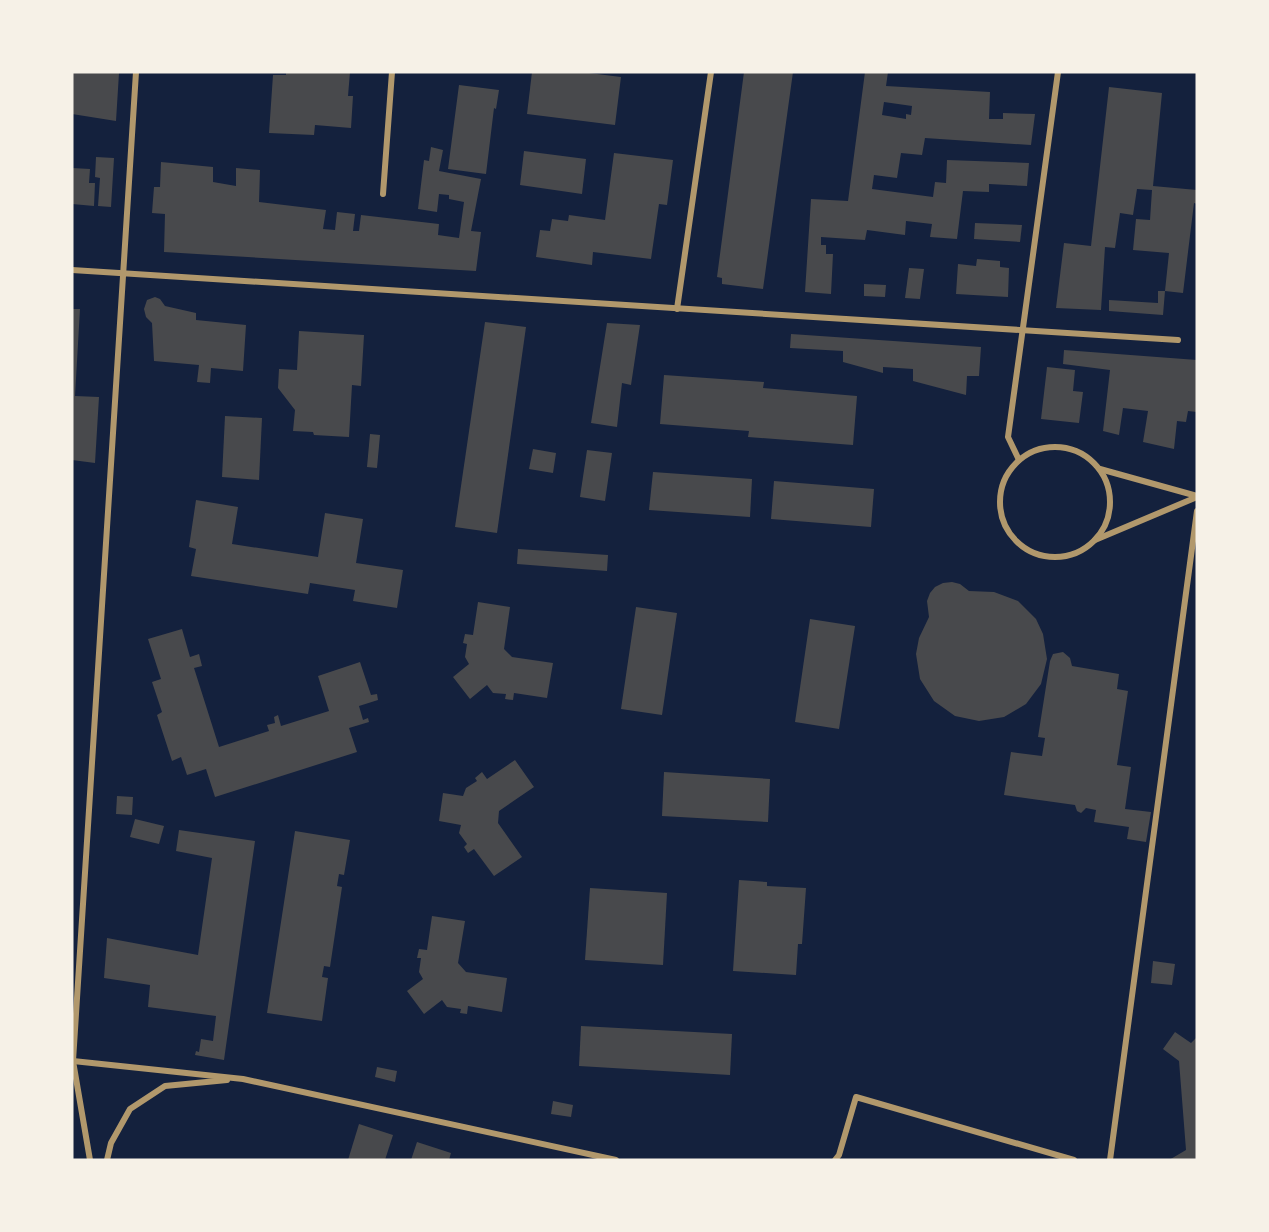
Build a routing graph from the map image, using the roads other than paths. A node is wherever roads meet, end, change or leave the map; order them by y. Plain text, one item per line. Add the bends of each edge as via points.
1 (136, 72) edge
2 (392, 72) edge
3 (711, 72) edge
4 (1058, 72) edge
5 (383, 194) dead end
6 (72, 270) edge
7 (124, 275) junction
8 (677, 309) junction
9 (1023, 330) junction
10 (1178, 340) dead end
11 (1020, 460) junction
12 (1100, 469) junction
13 (1197, 496) edge
14 (1197, 511) edge
15 (1095, 540) junction
16 (72, 1061) edge
17 (243, 1079) junction
18 (90, 1160) edge
19 (107, 1160) edge
20 (616, 1160) edge
21 (835, 1160) edge
22 (1074, 1160) edge
23 (1110, 1160) edge

1 - 7 street
2 - 5 street
3 - 8 street
4 - 9 street
6 - 7 street
7 - 8 street
7 - 16 street
8 - 9 street
9 - 10 street
9 - 11 street via 1008,437
11 - 12 street via 1035,450 1071,449
11 - 15 street via 1001,490 1000,508 1015,540 1029,551 1064,557
12 - 13 street
12 - 15 street via 1107,483 1110,506 1104,528
13 - 15 street
14 - 23 street
16 - 17 street
16 - 18 street
17 - 19 street via 165,1086 130,1109 111,1143
17 - 20 street
21 - 22 street via 856,1097

